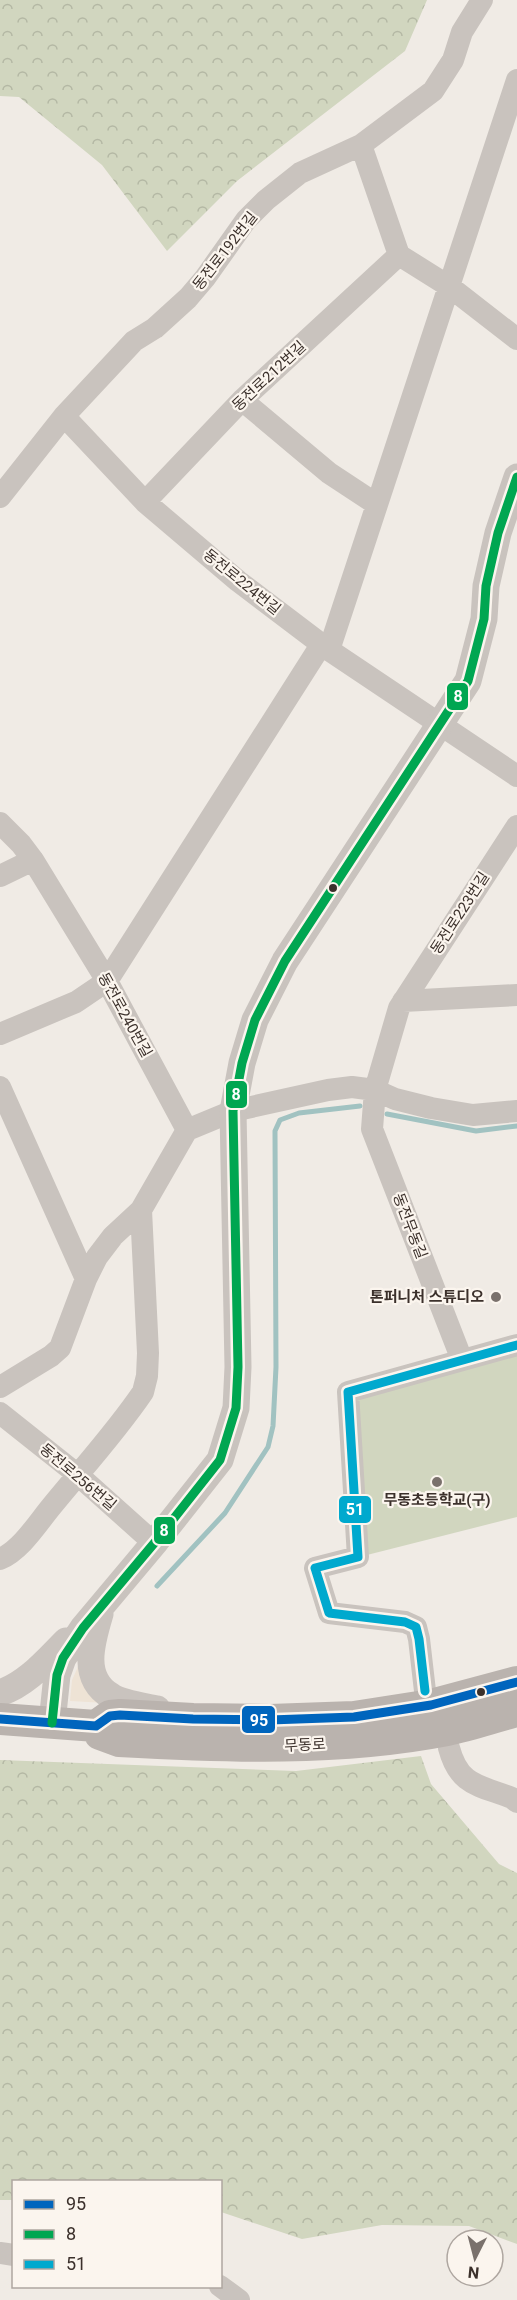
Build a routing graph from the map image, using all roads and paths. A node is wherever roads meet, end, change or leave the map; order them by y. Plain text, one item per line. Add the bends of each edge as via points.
1 (482, 0) edge
2 (517, 80) edge
3 (362, 145) junction
4 (399, 255) junction
5 (450, 287) junction
6 (517, 339) edge
7 (242, 400) junction
8 (64, 416) junction
9 (517, 477) edge
10 (0, 497) edge
11 (145, 502) junction
12 (376, 504) junction
13 (325, 648) junction
14 (440, 724) junction
15 (517, 776) edge
16 (0, 823) edge
17 (517, 826) edge
18 (33, 860) junction
19 (0, 876) edge
20 (107, 981) junction
21 (517, 994) edge
22 (403, 1001) junction
23 (0, 1035) edge
24 (0, 1087) edge
25 (375, 1090) junction
26 (233, 1111) junction
27 (517, 1111) edge
28 (187, 1130) junction
29 (141, 1210) junction
30 (86, 1279) junction
31 (517, 1345) edge
32 (462, 1360) junction
33 (0, 1387) edge
34 (0, 1413) edge
35 (78, 1475) junction
36 (154, 1544) junction
37 (0, 1558) edge
38 (104, 1603) junction
39 (517, 1682) edge
40 (425, 1691) dead end
41 (0, 1693) edge
42 (517, 1711) edge
43 (0, 1719) edge
44 (193, 1719) junction
45 (52, 1723) junction
46 (96, 1726) junction
47 (448, 1748) dead end
48 (517, 1802) edge
49 (222, 2287) edge
50 (239, 2300) edge

1 - 3 street, 동전로192번길 via 433,91
2 - 5 street
3 - 4 street
3 - 8 street, 동전로192번길 via 300,173 266,200 246,220 188,298 134,341
4 - 5 street
4 - 7 street, 동전로212번길
5 - 6 street
5 - 12 street
7 - 11 street, 동전로212번길
7 - 12 street via 329,473
8 - 10 street, 동전로192번길
8 - 11 street, 동전로224번길
9 - 14 street via 498,533 486,586 484,619 468,681
11 - 13 street, 동전로224번길
12 - 13 street
13 - 14 street, 동전로224번길
13 - 20 street
14 - 15 street
14 - 26 street via 285,961 255,1020
16 - 18 street, 동전로240번길
17 - 22 street, 동전로223번길
18 - 19 street
18 - 20 street, 동전로240번길
20 - 23 street via 76,1002
20 - 28 street, 동전로240번길
21 - 22 street
22 - 25 street, 동전로223번길
24 - 30 street
25 - 26 street via 328,1090
25 - 27 street via 404,1101 473,1115
25 - 32 street, 동전무동길 via 372,1129
26 - 28 street
26 - 36 street via 236,1408 220,1460
28 - 29 street
29 - 30 street via 113,1236
29 - 35 street via 147,1376 134,1405
30 - 33 street via 60,1348
31 - 32 street
32 - 40 street via 348,1392 358,1557 315,1568 329,1613 405,1622 416,1627
34 - 35 street, 동전로256번길
35 - 36 street, 동전로256번길
35 - 37 street via 23,1540
36 - 38 street
38 - 41 street via 37,1671
38 - 44 street via 90,1658 99,1684 111,1697
38 - 45 street via 63,1658 57,1675
39 - 44 main road, 무동로 via 431,1705 354,1717
42 - 46 main road, 무동로 via 420,1734 283,1747 119,1741 100,1734
43 - 45 main road, 무동로
44 - 46 main road, 무동로 via 110,1716
45 - 46 main road, 무동로
47 - 48 street via 453,1764 466,1780
49 - 50 street

